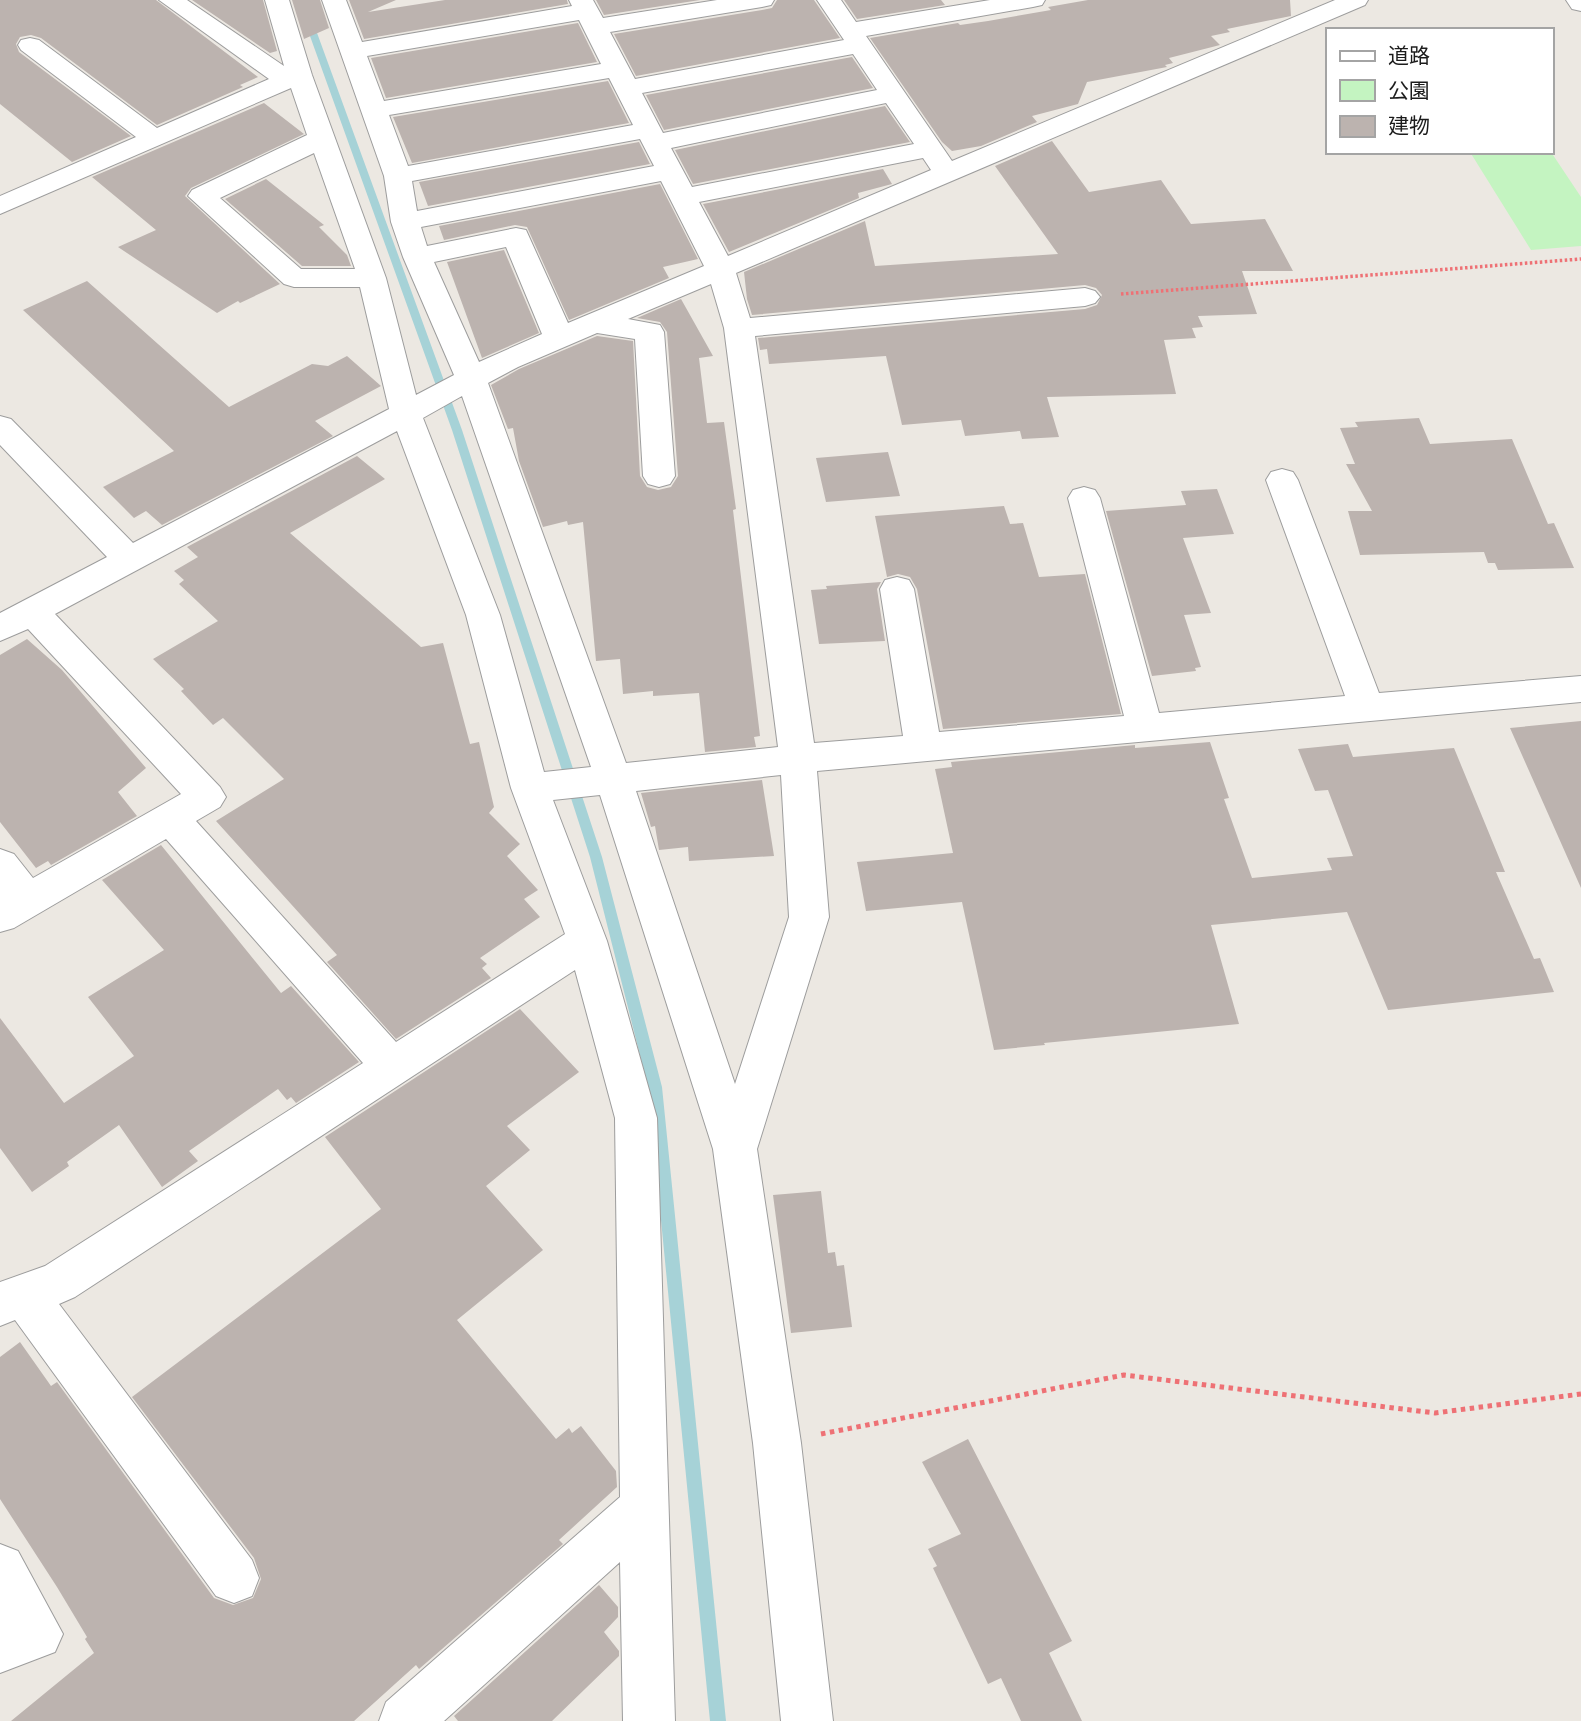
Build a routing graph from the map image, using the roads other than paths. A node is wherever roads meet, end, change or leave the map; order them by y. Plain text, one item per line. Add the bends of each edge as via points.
1 (171, 0) edge
2 (277, 0) edge
3 (334, 0) edge
4 (762, 0) edge
5 (829, 0) edge
6 (1033, 0) edge
7 (1340, 3) edge
8 (587, 13) edge
9 (854, 38) junction
10 (30, 44) dead end
11 (353, 51) junction
12 (293, 78) junction
13 (621, 79) junction
14 (893, 94) junction
15 (374, 110) junction
16 (650, 136) junction
17 (155, 138) junction
18 (323, 138) junction
19 (930, 149) junction
20 (669, 172) junction
21 (948, 175) junction
22 (398, 176) junction
23 (682, 197) junction
24 (0, 206) edge
25 (405, 222) junction
26 (416, 257) junction
27 (720, 268) junction
28 (372, 278) junction
29 (1085, 297) road end
30 (592, 323) junction
31 (739, 328) junction
32 (559, 338) junction
33 (471, 378) junction
34 (405, 412) junction
35 (0, 425) edge
36 (659, 476) dead end
37 (1282, 480) dead end
38 (1084, 498) dead end
39 (128, 558) junction
40 (897, 589) dead end
41 (16, 619) edge
42 (1581, 689) edge
43 (1367, 708) junction
44 (1145, 728) junction
45 (923, 748) junction
46 (798, 759) junction
47 (612, 778) junction
48 (530, 788) junction
49 (170, 818) junction
50 (0, 865) edge
51 (14, 908) edge
52 (587, 941) junction
53 (392, 1066) junction
54 (735, 1149) junction
55 (12, 1299) edge
56 (644, 1508) junction
57 (0, 1569) edge
58 (234, 1578) dead end
59 (0, 1647) edge
60 (405, 1721) edge
61 (649, 1721) edge
62 (807, 1721) edge

1 - 12 street
2 - 12 street
3 - 11 street
4 - 8 street
5 - 9 street
6 - 9 street
7 - 21 street
8 - 11 street
8 - 13 street
9 - 13 street
9 - 14 street
10 - 17 street
11 - 15 street
12 - 17 street
12 - 18 street
13 - 15 street
13 - 16 street
14 - 16 street
14 - 19 street
15 - 22 street
16 - 20 street
16 - 22 street
17 - 24 street
18 - 28 street
18 - 28 street via 202,196 294,278
19 - 21 street
19 - 23 street
20 - 23 street
20 - 25 street
21 - 27 street
22 - 25 street
23 - 27 street
25 - 26 street
26 - 32 street via 516,236
26 - 33 street
27 - 30 street
27 - 31 street
28 - 34 street
29 - 31 street
30 - 32 street
30 - 36 street via 649,332
31 - 46 street
32 - 33 street
33 - 34 street
33 - 47 street
34 - 39 street
34 - 48 street via 483,615
35 - 39 street
37 - 43 street
38 - 44 street
39 - 41 street
40 - 45 street
41 - 49 street via 207,797
42 - 43 street
43 - 44 street
44 - 45 street
45 - 46 street
46 - 47 street
46 - 54 street via 809,917
47 - 48 street
47 - 54 street
48 - 52 street
49 - 51 street
49 - 53 street
50 - 51 street
52 - 53 street
52 - 56 street via 636,1118
53 - 55 street via 59,1282
54 - 62 street via 777,1443
55 - 58 street
56 - 60 street
56 - 61 street
57 - 59 street via 37,1634

